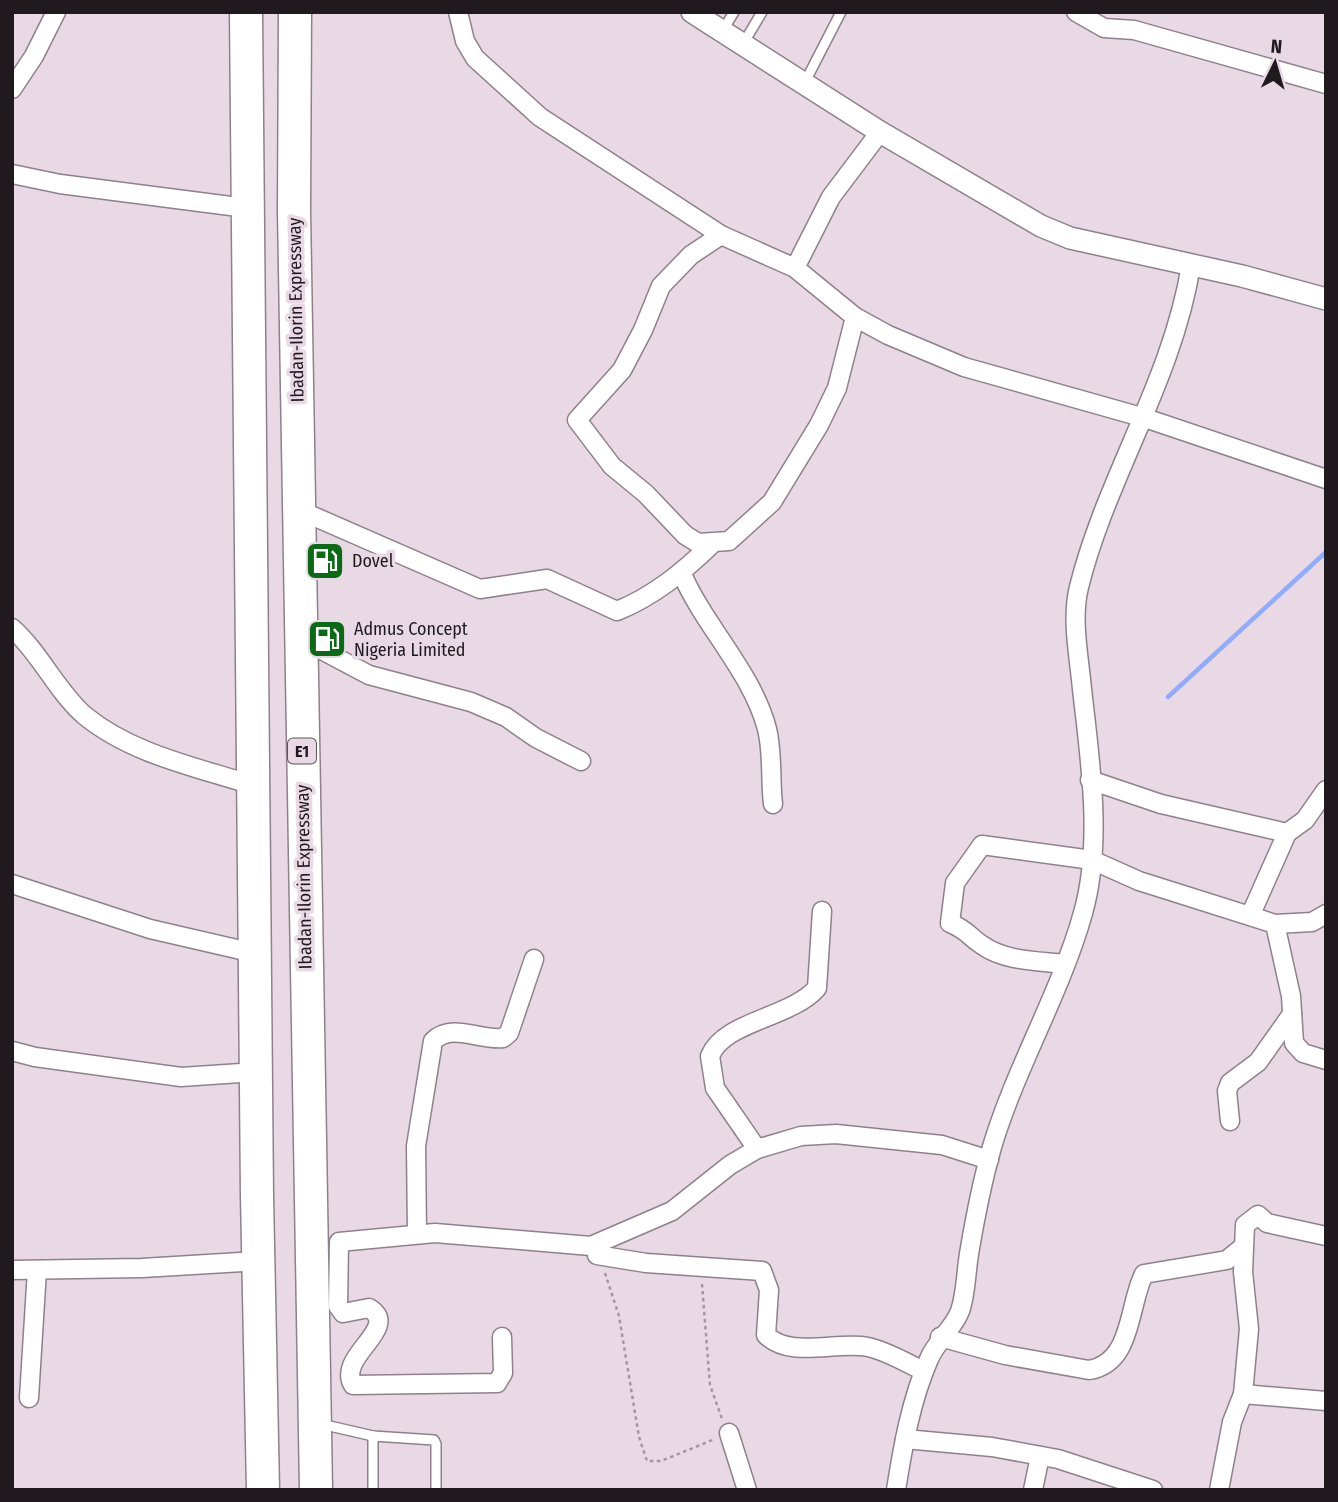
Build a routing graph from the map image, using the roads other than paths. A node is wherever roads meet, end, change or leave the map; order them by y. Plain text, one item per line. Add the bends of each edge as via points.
1 (56, 12) edge
2 (246, 12) edge
3 (295, 12) edge
4 (458, 12) edge
5 (692, 12) edge
6 (734, 12) edge
7 (762, 12) edge
8 (841, 12) edge
9 (1076, 12) edge
10 (722, 32) junction
11 (742, 45) junction
12 (804, 84) junction
13 (1326, 84) edge
14 (12, 89) edge
15 (880, 132) junction
16 (12, 174) edge
17 (246, 208) junction
18 (721, 235) junction
19 (1191, 265) junction
20 (794, 268) junction
21 (1326, 299) edge
22 (855, 317) junction
23 (1145, 418) junction
24 (1326, 479) edge
25 (299, 510) junction
26 (712, 544) junction
27 (682, 574) junction
28 (12, 628) edge
29 (301, 639) junction
30 (581, 761) dead end
31 (1090, 780) junction
32 (252, 785) junction
33 (1326, 790) edge
34 (773, 804) dead end
35 (1287, 833) junction
36 (1092, 860) junction
37 (12, 884) edge
38 (822, 911) dead end
39 (1251, 914) junction
40 (1326, 914) edge
41 (1275, 924) junction
42 (254, 953) junction
43 (534, 959) dead end
44 (1064, 964) junction
45 (1292, 1014) junction
46 (12, 1051) edge
47 (1326, 1060) edge
48 (256, 1072) junction
49 (1230, 1121) dead end
50 (757, 1149) junction
51 (989, 1160) junction
52 (417, 1234) junction
53 (1326, 1236) edge
54 (1243, 1247) junction
55 (597, 1255) road end
56 (258, 1261) junction
57 (12, 1270) edge
58 (37, 1270) junction
59 (502, 1336) dead end
60 (940, 1337) junction
61 (924, 1371) junction
62 (1243, 1394) junction
63 (29, 1398) dead end
64 (1326, 1401) edge
65 (314, 1422) junction
66 (729, 1433) road end
67 (373, 1436) junction
68 (905, 1439) junction
69 (1040, 1455) junction
70 (263, 1490) edge
71 (316, 1490) edge
72 (373, 1490) edge
73 (436, 1490) edge
74 (747, 1490) edge
75 (895, 1490) edge
76 (1033, 1490) edge
77 (1153, 1490) edge
78 (1219, 1490) edge

1 - 14 street
2 - 17 highway
3 - 25 highway, Ibadan-Ilorin Expressway / E1
4 - 18 street via 475,58 540,117
5 - 10 street
6 - 10 lane
7 - 11 lane
8 - 12 lane
9 - 13 street via 1104,28 1134,30
10 - 11 street
11 - 12 street
12 - 15 street
15 - 19 street via 1041,226 1070,238
15 - 20 street via 831,197
16 - 17 street
17 - 32 highway
18 - 20 street
18 - 26 street via 691,255 661,286 622,370 577,420 611,466 685,535
19 - 21 street
19 - 23 street via 1186,294
20 - 22 street
22 - 23 street via 964,367
22 - 26 street via 837,388 772,502 729,541
23 - 24 street
23 - 31 street via 1078,591
25 - 27 street via 480,589 547,579 617,611
25 - 29 highway, Ibadan-Ilorin Expressway / E1
26 - 27 street
27 - 34 street via 758,703 768,731
28 - 32 street via 84,715 106,730 134,747
29 - 30 street via 369,676 471,702 506,717
29 - 65 highway, Ibadan-Ilorin Expressway / E1
31 - 35 street via 1161,804
31 - 36 street
32 - 42 highway
33 - 35 street via 1305,820
35 - 39 street
36 - 39 street via 1139,881
36 - 44 street via 1083,912
36 - 44 street via 982,845 955,883 950,923 967,930 981,946
37 - 42 street via 150,929
38 - 50 street via 817,988 795,1006 720,1040 710,1056 715,1088
39 - 41 street
40 - 41 street via 1312,922
41 - 45 street
42 - 48 highway
43 - 52 street via 509,1033 503,1038 451,1031 433,1041 416,1146
44 - 51 street
45 - 47 street via 1294,1044
45 - 49 street via 1258,1062 1230,1083
46 - 48 street via 181,1077
48 - 56 highway
50 - 51 street via 801,1136 836,1135 943,1145
50 - 52 street via 672,1211 591,1246
51 - 60 street via 960,1313
52 - 59 street via 339,1242 338,1306 343,1313 369,1308 378,1322 349,1367 353,1385 498,1383 503,1373
53 - 54 street via 1267,1223 1258,1215 1245,1225
54 - 60 street via 1227,1260 1144,1274 1120,1349 1100,1369 1005,1355
54 - 62 street via 1249,1329
55 - 61 street via 762,1271 769,1290 766,1335 774,1343 788,1348 868,1347
56 - 58 street
56 - 70 highway
57 - 58 street
58 - 63 street
60 - 61 street
61 - 68 street
62 - 64 street
62 - 78 street via 1232,1422
65 - 67 lane
65 - 71 highway, Ibadan-Ilorin Expressway / E1
66 - 74 street
67 - 72 lane
67 - 73 lane via 434,1440
68 - 69 street
68 - 75 street
69 - 76 street
69 - 77 street

